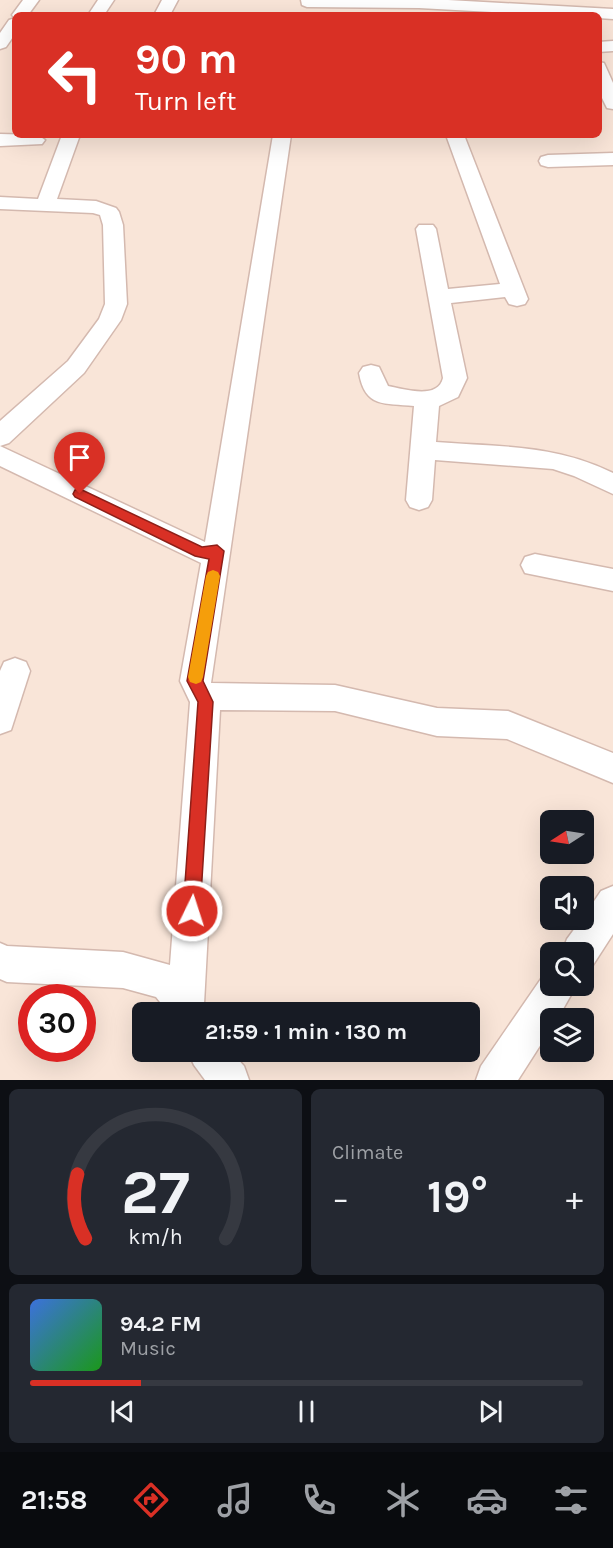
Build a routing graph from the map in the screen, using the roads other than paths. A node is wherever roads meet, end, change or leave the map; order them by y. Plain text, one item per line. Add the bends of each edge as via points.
1 (307, 2) dead end
2 (510, 8) edge
3 (579, 12) edge
4 (12, 27) edge
5 (0, 45) edge
6 (602, 77) edge
7 (613, 104) edge
8 (70, 138) edge
9 (282, 138) edge
10 (456, 138) edge
11 (0, 140) edge
12 (36, 140) dead end
13 (613, 159) edge
14 (549, 161) dead end
15 (0, 203) edge
16 (45, 205) junction
17 (426, 229) dead end
18 (439, 297) junction
19 (371, 373) dead end
20 (429, 400) junction
21 (0, 437) edge
22 (422, 450) junction
23 (0, 455) edge
24 (613, 484) edge
25 (418, 500) dead end
26 (217, 551) junction
27 (536, 566) dead end
28 (613, 580) edge
29 (15, 671) dead end
30 (202, 696) junction
31 (0, 720) edge
32 (613, 768) edge
33 (613, 903) edge
34 (587, 942) edge
35 (0, 961) edge
36 (551, 996) edge
37 (182, 1002) edge
38 (187, 1002) edge
39 (215, 1062) edge
40 (230, 1080) edge
41 (495, 1080) edge

1 - 2 street
2 - 3 street
4 - 5 street
6 - 7 street
8 - 16 street
9 - 26 street
10 - 18 street via 515,294
11 - 12 street
13 - 14 street
15 - 16 street
16 - 21 street via 96,207 109,212 113,225 116,304 110,320 76,367
17 - 18 street
18 - 20 street via 455,378 453,389 446,396
19 - 20 street via 374,390 382,394
20 - 22 street
22 - 24 street via 553,460
22 - 25 street
23 - 26 street via 200,552
26 - 30 street via 195,681
27 - 28 street
29 - 31 street
30 - 32 street via 335,698 437,722 508,725
30 - 38 street via 205,702
33 - 34 street
35 - 37 street via 123,970 167,982
36 - 41 street
39 - 40 street

